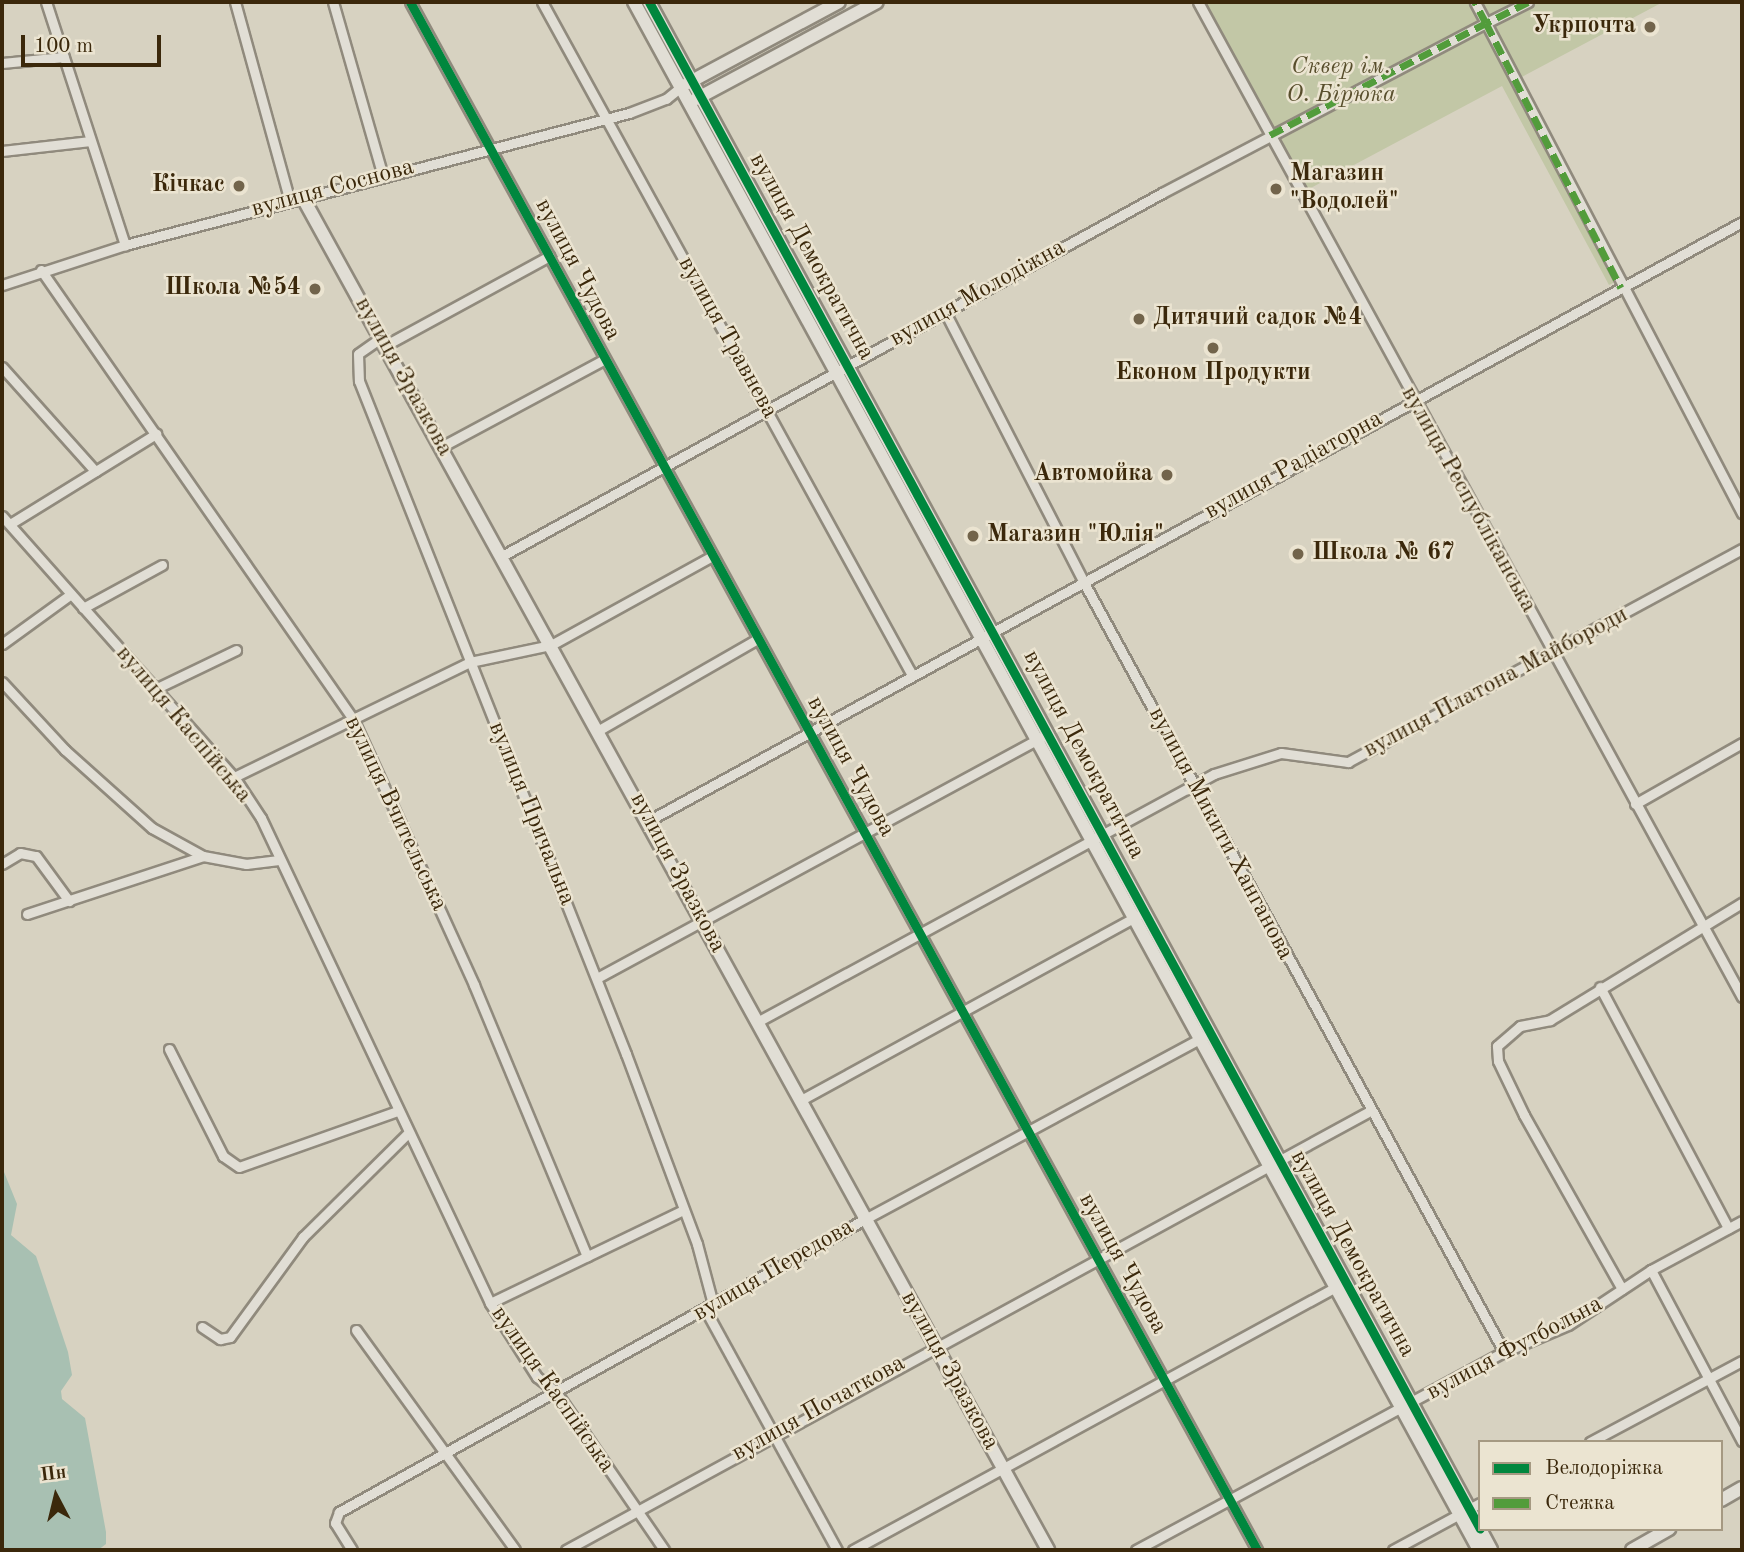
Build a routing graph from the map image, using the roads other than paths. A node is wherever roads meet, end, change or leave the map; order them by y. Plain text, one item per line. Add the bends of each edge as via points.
1 (46, 2) edge
2 (235, 2) edge
3 (333, 2) edge
4 (410, 2) edge
5 (542, 2) edge
6 (634, 2) edge
7 (649, 2) edge
8 (839, 2) edge
9 (877, 2) edge
10 (1198, 2) edge
11 (1475, 2) edge
12 (1528, 2) edge
13 (1486, 23) junction
14 (64, 57) junction
15 (2, 63) edge
16 (687, 84) junction
17 (666, 99) junction
18 (695, 100) junction
19 (605, 120) junction
20 (1270, 135) junction
21 (90, 141) junction
22 (488, 148) junction
23 (2, 151) edge
24 (383, 176) junction
25 (296, 199) junction
26 (1742, 222) edge
27 (125, 245) junction
28 (549, 256) junction
29 (41, 270) junction
30 (2, 285) edge
31 (1621, 288) junction
32 (945, 312) junction
33 (384, 341) junction
34 (603, 360) junction
35 (2, 367) edge
36 (842, 368) junction
37 (1414, 401) junction
38 (768, 410) junction
39 (156, 433) junction
40 (441, 447) junction
41 (662, 464) junction
42 (96, 471) junction
43 (1742, 513) edge
44 (2, 516) edge
45 (10, 524) junction
46 (1742, 549) edge
47 (502, 556) junction
48 (712, 556) junction
49 (162, 565) dead end
50 (1083, 582) junction
51 (71, 594) junction
52 (83, 608) junction
53 (988, 633) junction
54 (757, 639) junction
55 (2, 644) edge
56 (551, 645) junction
57 (236, 650) dead end
58 (1551, 653) junction
59 (470, 662) junction
60 (912, 675) junction
61 (2, 682) edge
62 (155, 689) junction
63 (353, 719) junction
64 (599, 730) junction
65 (810, 733) junction
66 (1044, 736) junction
67 (1742, 743) edge
68 (234, 777) junction
69 (1193, 785) junction
70 (1634, 804) junction
71 (649, 821) junction
72 (866, 834) junction
73 (1098, 837) junction
74 (203, 856) junction
75 (277, 860) junction
76 (2, 864) edge
77 (69, 901) junction
78 (1742, 903) edge
79 (27, 914) dead end
80 (1140, 914) junction
81 (704, 924) junction
82 (1705, 929) junction
83 (921, 933) junction
84 (597, 978) junction
85 (1600, 987) junction
86 (1742, 997) edge
87 (961, 1010) junction
88 (757, 1022) junction
89 (1205, 1036) junction
90 (169, 1049) dead end
91 (801, 1100) junction
92 (397, 1111) junction
93 (1370, 1111) junction
94 (1026, 1131) junction
95 (407, 1134) junction
96 (1274, 1165) junction
97 (683, 1210) junction
98 (865, 1219) junction
99 (1742, 1221) edge
100 (1728, 1228) junction
101 (587, 1256) junction
102 (1097, 1258) junction
103 (1651, 1270) junction
104 (1334, 1288) junction
105 (1622, 1289) junction
106 (490, 1303) junction
107 (709, 1307) junction
108 (202, 1328) dead end
109 (356, 1330) dead end
110 (936, 1345) junction
111 (1504, 1352) junction
112 (1742, 1361) edge
113 (1164, 1379) junction
114 (1708, 1380) junction
115 (556, 1392) junction
116 (1406, 1407) junction
117 (774, 1435) junction
118 (1594, 1440) edge
119 (1742, 1441) edge
120 (445, 1452) junction
121 (1002, 1467) junction
122 (1742, 1488) edge
123 (1723, 1499) edge
124 (1229, 1500) junction
125 (1469, 1509) edge
126 (637, 1511) junction
127 (1478, 1525) edge
128 (1481, 1531) edge
129 (1665, 1531) edge
130 (352, 1550) edge
131 (515, 1550) edge
132 (566, 1550) edge
133 (664, 1550) edge
134 (836, 1550) edge
135 (853, 1550) edge
136 (1048, 1550) edge
137 (1136, 1550) edge
138 (1257, 1550) edge
139 (1393, 1550) edge
140 (1479, 1550) edge
141 (1491, 1550) edge
142 (1632, 1550) edge

1 - 14 street
2 - 25 street, вулиця Зразкова
3 - 24 street
4 - 22 street, вулиця Чудова
5 - 19 street, вулиця Травнева
6 - 16 street, вулиця Демократична
7 - 16 street, вулиця Демократична
8 - 16 street
9 - 18 street
10 - 20 street, вулиця Республіканська
11 - 13 street
12 - 13 street, вулиця Молодіжна
13 - 20 street, вулиця Молодіжна
13 - 31 street
14 - 15 street
14 - 21 street
16 - 17 street
16 - 18 street, вулиця Демократична
17 - 18 street
17 - 19 street, вулиця Соснова
18 - 36 street, вулиця Демократична
19 - 22 street, вулиця Соснова
19 - 38 street, вулиця Травнева
20 - 32 street, вулиця Молодіжна
20 - 37 street, вулиця Республіканська
21 - 23 street
21 - 27 street
22 - 24 street, вулиця Соснова
22 - 28 street, вулиця Чудова
24 - 25 street, вулиця Соснова
25 - 27 street, вулиця Соснова
25 - 33 street, вулиця Зразкова
26 - 31 street, вулиця Радіаторна
27 - 29 street, вулиця Соснова
28 - 33 street, вулиця Причальна
28 - 34 street, вулиця Чудова
29 - 30 street, вулиця Соснова
29 - 39 street, вулиця Вчительська
31 - 37 street, вулиця Радіаторна
31 - 43 street
32 - 36 street, вулиця Молодіжна
32 - 50 street, вулиця Микити Ханганова
33 - 40 street, вулиця Зразкова
33 - 59 street, вулиця Причальна via 358,354 356,371
34 - 40 street
34 - 41 street, вулиця Чудова
35 - 42 street
36 - 38 street, вулиця Молодіжна
36 - 53 street, вулиця Демократична
37 - 50 street, вулиця Радіаторна
37 - 58 street, вулиця Республіканська
38 - 41 street, вулиця Молодіжна
38 - 60 street, вулиця Травнева
39 - 42 street
39 - 63 street, вулиця Вчительська
40 - 47 street, вулиця Зразкова
41 - 47 street, вулиця Молодіжна
41 - 48 street, вулиця Чудова
42 - 45 street
44 - 45 street, вулиця Каспійська
45 - 51 street, вулиця Каспійська
46 - 58 street, вулиця Платона Майбороди
47 - 56 street, вулиця Зразкова
48 - 54 street, вулиця Чудова
48 - 56 street
49 - 52 street
50 - 53 street, вулиця Радіаторна
50 - 69 street, вулиця Микити Ханганова
51 - 52 street, вулиця Каспійська
51 - 55 street
52 - 62 street, вулиця Каспійська
53 - 60 street, вулиця Радіаторна
53 - 66 street, вулиця Демократична
54 - 64 street
54 - 65 street, вулиця Чудова
56 - 59 street
56 - 64 street, вулиця Зразкова
57 - 62 street
58 - 69 street, вулиця Платона Майбороди via 1348,762 1281,753
58 - 70 street, вулиця Республіканська
59 - 63 street
59 - 84 street, вулиця Причальна
60 - 65 street, вулиця Радіаторна
61 - 74 street via 65,750 137,816
62 - 68 street, вулиця Каспійська
63 - 68 street
63 - 101 street, вулиця Вчительська via 474,985
64 - 71 street, вулиця Зразкова
65 - 71 street, вулиця Радіаторна
65 - 72 street, вулиця Чудова
66 - 72 street
66 - 73 street, вулиця Демократична
67 - 70 street
68 - 75 street, вулиця Каспійська via 261,818
69 - 73 street, вулиця Платона Майбороди
69 - 93 street, вулиця Микити Ханганова
70 - 82 street, вулиця Республіканська
71 - 81 street, вулиця Зразкова
72 - 81 street
72 - 83 street, вулиця Чудова
73 - 80 street, вулиця Демократична
73 - 83 street, вулиця Платона Майбороди
74 - 75 street via 246,864
74 - 77 street
75 - 92 street, вулиця Каспійська
76 - 77 street via 20,853 36,856
77 - 79 street
78 - 82 street
80 - 87 street
80 - 89 street, вулиця Демократична
81 - 84 street
81 - 88 street, вулиця Зразкова
82 - 85 street
82 - 86 street, вулиця Республіканська
83 - 87 street, вулиця Чудова
83 - 88 street, вулиця Платона Майбороди
84 - 97 street, вулиця Причальна
85 - 100 street
85 - 105 street via 1550,1020 1520,1027 1497,1046 1498,1061
87 - 91 street
87 - 94 street, вулиця Чудова
88 - 91 street, вулиця Зразкова
89 - 94 street, вулиця Передова
89 - 96 street, вулиця Демократична
90 - 92 street via 223,1156 239,1167
91 - 98 street, вулиця Зразкова
92 - 95 street, вулиця Каспійська
93 - 96 street, вулиця Початкова
93 - 111 street, вулиця Микити Ханганова
94 - 98 street, вулиця Передова
94 - 102 street, вулиця Чудова
95 - 106 street, вулиця Каспійська
95 - 108 street via 303,1237 230,1337 220,1339
96 - 102 street, вулиця Початкова
96 - 104 street, вулиця Демократична
96 - 116 street, вулиця Демократична
97 - 101 street
97 - 107 street, вулиця Причальна
98 - 107 street, вулиця Передова
98 - 110 street, вулиця Зразкова
99 - 100 street, вулиця Футбольна
100 - 103 street, вулиця Футбольна
101 - 106 street
102 - 110 street, вулиця Початкова
102 - 113 street, вулиця Чудова
103 - 105 street, вулиця Футбольна
103 - 114 street
104 - 113 street
104 - 116 street, вулиця Демократична
105 - 111 street, вулиця Футбольна via 1568,1325
106 - 115 street, вулиця Каспійська via 537,1377
107 - 115 street, вулиця Передова
107 - 117 street, вулиця Причальна
109 - 120 street
110 - 117 street, вулиця Початкова
110 - 121 street, вулиця Зразкова
111 - 116 street, вулиця Футбольна
112 - 114 street
113 - 121 street
113 - 124 street, вулиця Чудова
114 - 118 street
114 - 119 street
115 - 120 street, вулиця Передова
115 - 126 street, вулиця Каспійська
116 - 124 street, вулиця Футбольна
116 - 125 street, вулиця Демократична
117 - 126 street, вулиця Початкова
117 - 134 street, вулиця Причальна
120 - 130 street, вулиця Передова via 339,1512 335,1523
120 - 131 street
121 - 135 street
121 - 136 street, вулиця Зразкова
122 - 123 street
124 - 137 street, вулиця Футбольна
124 - 138 street, вулиця Чудова
125 - 127 street, вулиця Демократична
125 - 139 street
125 - 140 street, вулиця Демократична
126 - 132 street, вулиця Початкова
126 - 133 street, вулиця Каспійська
128 - 141 street, вулиця Демократична
129 - 142 street

